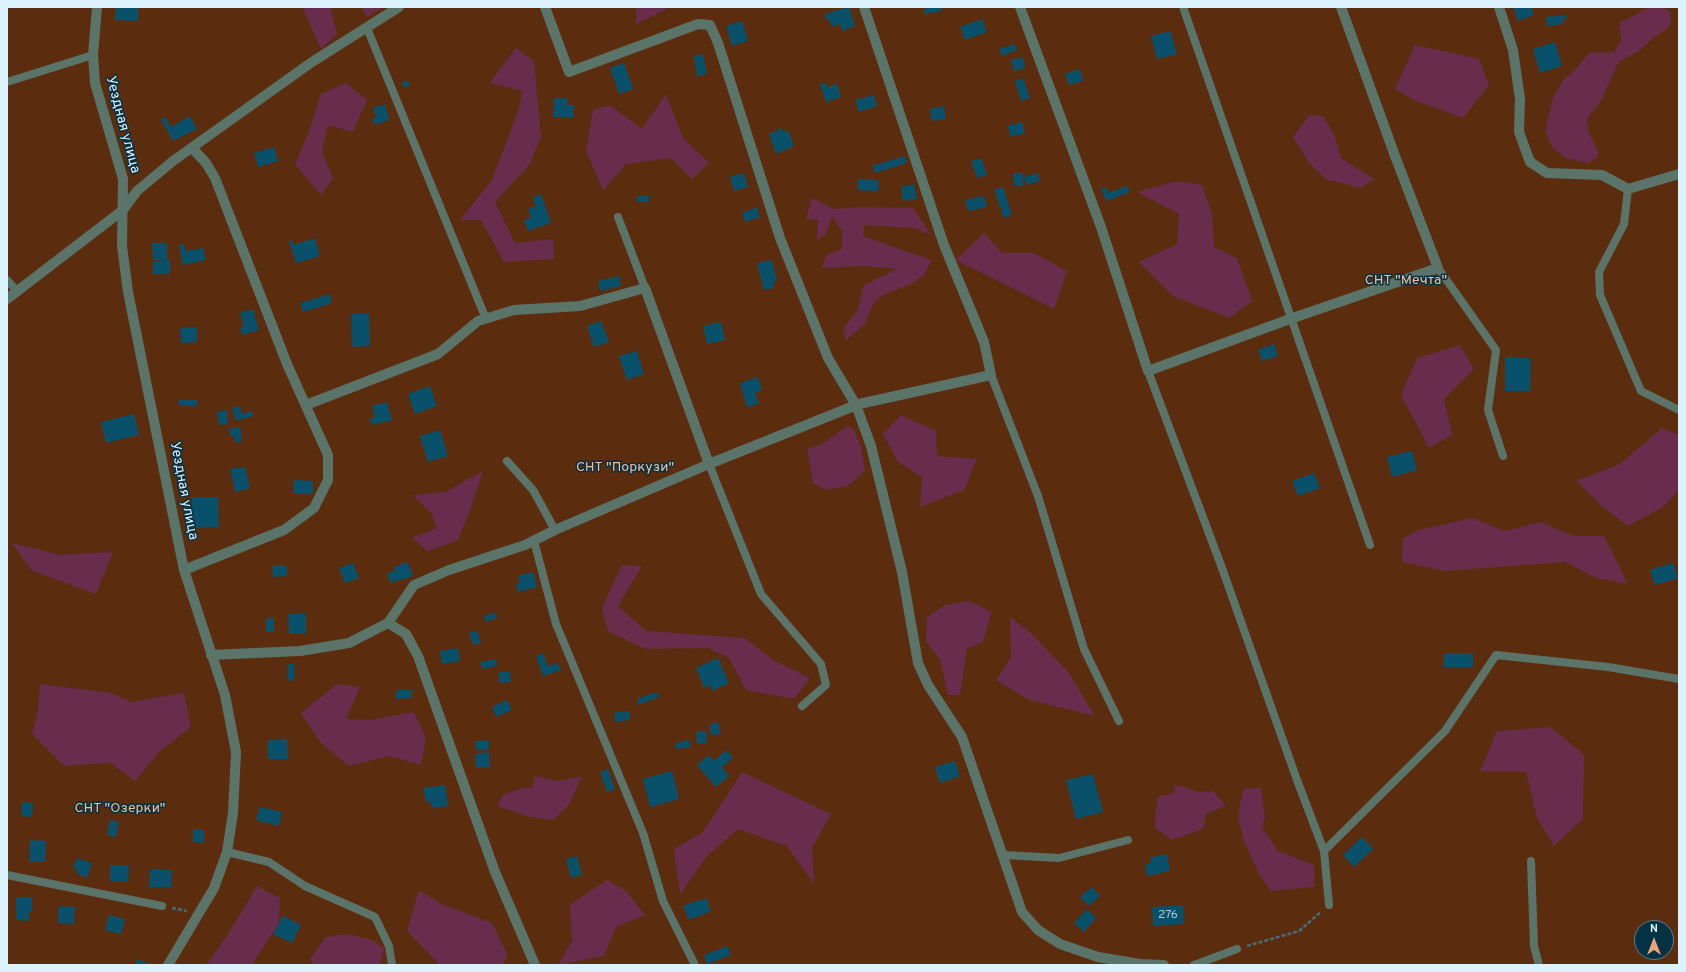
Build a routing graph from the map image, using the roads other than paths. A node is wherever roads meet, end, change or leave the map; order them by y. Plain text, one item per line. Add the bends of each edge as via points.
1 (97, 7) edge
2 (399, 7) edge
3 (545, 7) edge
4 (864, 7) edge
5 (1020, 7) edge
6 (1183, 7) edge
7 (1340, 7) edge
8 (1499, 7) edge
9 (367, 28) junction
10 (93, 55) junction
11 (7, 82) edge
12 (192, 148) junction
13 (1679, 174) edge
14 (1628, 189) junction
15 (123, 210) junction
16 (618, 217) dead end
17 (1438, 268) junction
18 (7, 280) edge
19 (645, 288) junction
20 (17, 291) junction
21 (7, 299) edge
22 (486, 319) junction
23 (1290, 319) junction
24 (1148, 371) junction
25 (991, 375) junction
26 (306, 405) junction
27 (856, 405) junction
28 (1679, 410) edge
29 (1503, 456) dead end
30 (507, 461) dead end
31 (709, 464) junction
32 (555, 530) junction
33 (534, 541) junction
34 (1370, 545) dead end
35 (184, 570) junction
36 (388, 623) junction
37 (212, 655) junction
38 (1679, 678) edge
39 (802, 706) dead end
40 (1119, 721) dead end
41 (1128, 840) dead end
42 (1324, 851) junction
43 (228, 852) junction
44 (1004, 855) junction
45 (1531, 861) dead end
46 (7, 875) edge
47 (1329, 905) road end
48 (162, 906) road end
49 (1237, 949) road end
50 (168, 965) edge
51 (392, 965) edge
52 (535, 965) edge
53 (695, 965) edge
54 (1164, 965) edge
55 (1194, 965) edge
56 (1539, 965) edge

1 - 10 street, Уездная улица
2 - 9 street
3 - 27 street via 569,72 698,24 710,25 780,238 828,358
4 - 25 street via 944,245 984,342
5 - 24 street via 1101,227
6 - 23 lane
7 - 17 street
8 - 14 street via 1513,50 1520,99 1519,132 1530,162 1547,173 1602,175
9 - 12 street via 312,62
9 - 22 lane
10 - 11 lane
10 - 15 street, Уездная улица via 95,83 123,179
12 - 15 street via 137,191
12 - 26 street via 215,178 287,364
13 - 14 street
14 - 28 lane via 1624,224 1599,272 1600,295 1641,391
15 - 20 street
15 - 35 street, Уездная улица via 122,246 128,292
16 - 19 lane
17 - 23 street
17 - 29 lane via 1496,350 1488,410
18 - 20 lane
19 - 22 street via 580,306 514,310
19 - 31 street
20 - 21 street
22 - 26 street via 478,321 438,354
23 - 24 street
23 - 34 lane
24 - 42 lane
25 - 27 street
25 - 40 lane via 1038,496 1084,649
26 - 35 street via 328,456 328,480 314,508 284,530
27 - 31 street
27 - 44 street via 871,446 902,572 918,663 928,686 962,736
30 - 32 lane via 533,490
31 - 32 street
31 - 39 lane via 761,594 821,664 826,686
32 - 33 street
33 - 36 street via 449,570 414,585
33 - 53 lane via 556,624 643,833 663,901
35 - 37 street, Уездная улица
36 - 37 street via 350,643 300,651
36 - 52 street via 406,634 418,656 495,872
37 - 43 street, Уездная улица via 224,695 236,752
38 - 42 lane via 1608,667 1496,655 1445,731
41 - 44 lane via 1059,858
42 - 47 lane
43 - 50 street, Уездная улица via 214,888
43 - 51 lane via 269,862 305,886 375,917 389,946
44 - 54 street via 1022,912 1038,930 1060,944 1098,957
45 - 56 lane via 1534,946
46 - 48 lane
49 - 55 lane

